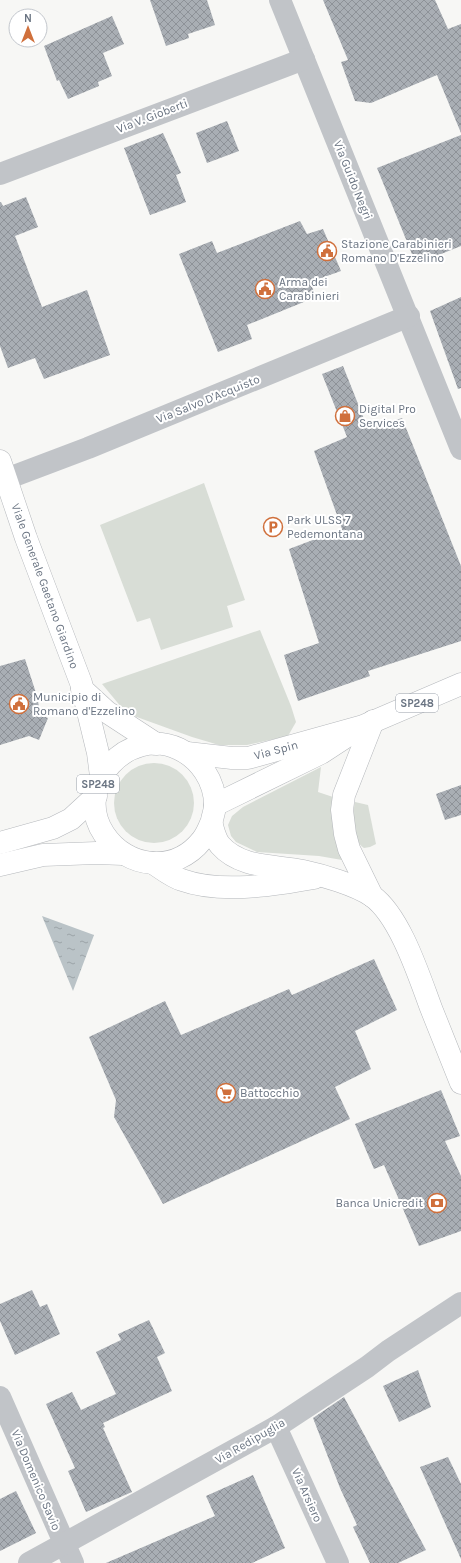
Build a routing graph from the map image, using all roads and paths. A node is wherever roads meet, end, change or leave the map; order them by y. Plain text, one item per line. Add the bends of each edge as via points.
1 (280, 0) edge
2 (304, 59) junction
3 (0, 174) edge
4 (409, 316) junction
5 (461, 449) edge
6 (3, 470) edge
7 (461, 684) edge
8 (82, 689) junction
9 (368, 724) junction
10 (156, 744) junction
11 (187, 753) junction
12 (98, 786) junction
13 (213, 814) junction
14 (0, 843) edge
15 (123, 854) junction
16 (153, 863) junction
17 (0, 866) edge
18 (322, 876) junction
19 (372, 896) junction
20 (461, 1083) edge
21 (461, 1303) edge
22 (0, 1397) edge
23 (276, 1426) junction
24 (68, 1553) edge
25 (29, 1563) edge
26 (338, 1563) edge

1 - 2 street, Via Guido Negri
2 - 3 street, Via V. Gioberti
2 - 4 street, Via Guido Negri
4 - 5 street, Via Guido Negri
4 - 6 street, Via Salvo D'Acquisto via 102,442
6 - 8 main road, Viale Generale Gaetano Giardino
7 - 9 main road, Via Spin / SP248
8 - 10 main road, Viale Generale Gaetano Giardino via 107,712
8 - 12 main road, Viale Generale Gaetano Giardino via 98,753
9 - 11 main road, Via Spin / SP248 via 248,758
9 - 13 main road, Via Spin / SP248
9 - 19 main road via 344,794 342,810 349,849
10 - 11 main road, Via Spin / SP248 via 177,748
10 - 12 main road, Via Spin / SP248 via 124,752 111,762
11 - 13 main road, Via Spin / SP248 via 202,767 211,785
12 - 14 main road, SP248 via 71,819 53,828
12 - 15 main road, SP248 via 96,813 101,829 110,843
13 - 16 main road, SP248 via 202,840 189,852 172,861
13 - 18 main road via 219,844 232,855 262,865
15 - 16 main road, SP248
15 - 17 main road, SP248 via 43,855
16 - 18 main road via 182,880 206,886 278,884
18 - 19 main road via 349,884
19 - 20 main road via 391,917 404,941
21 - 23 street, Via Redipuglia
22 - 24 street, Via Domenico Savio
23 - 24 street, Via Redipuglia
23 - 26 street, Via Arsiero
24 - 25 street, Via Redipuglia

